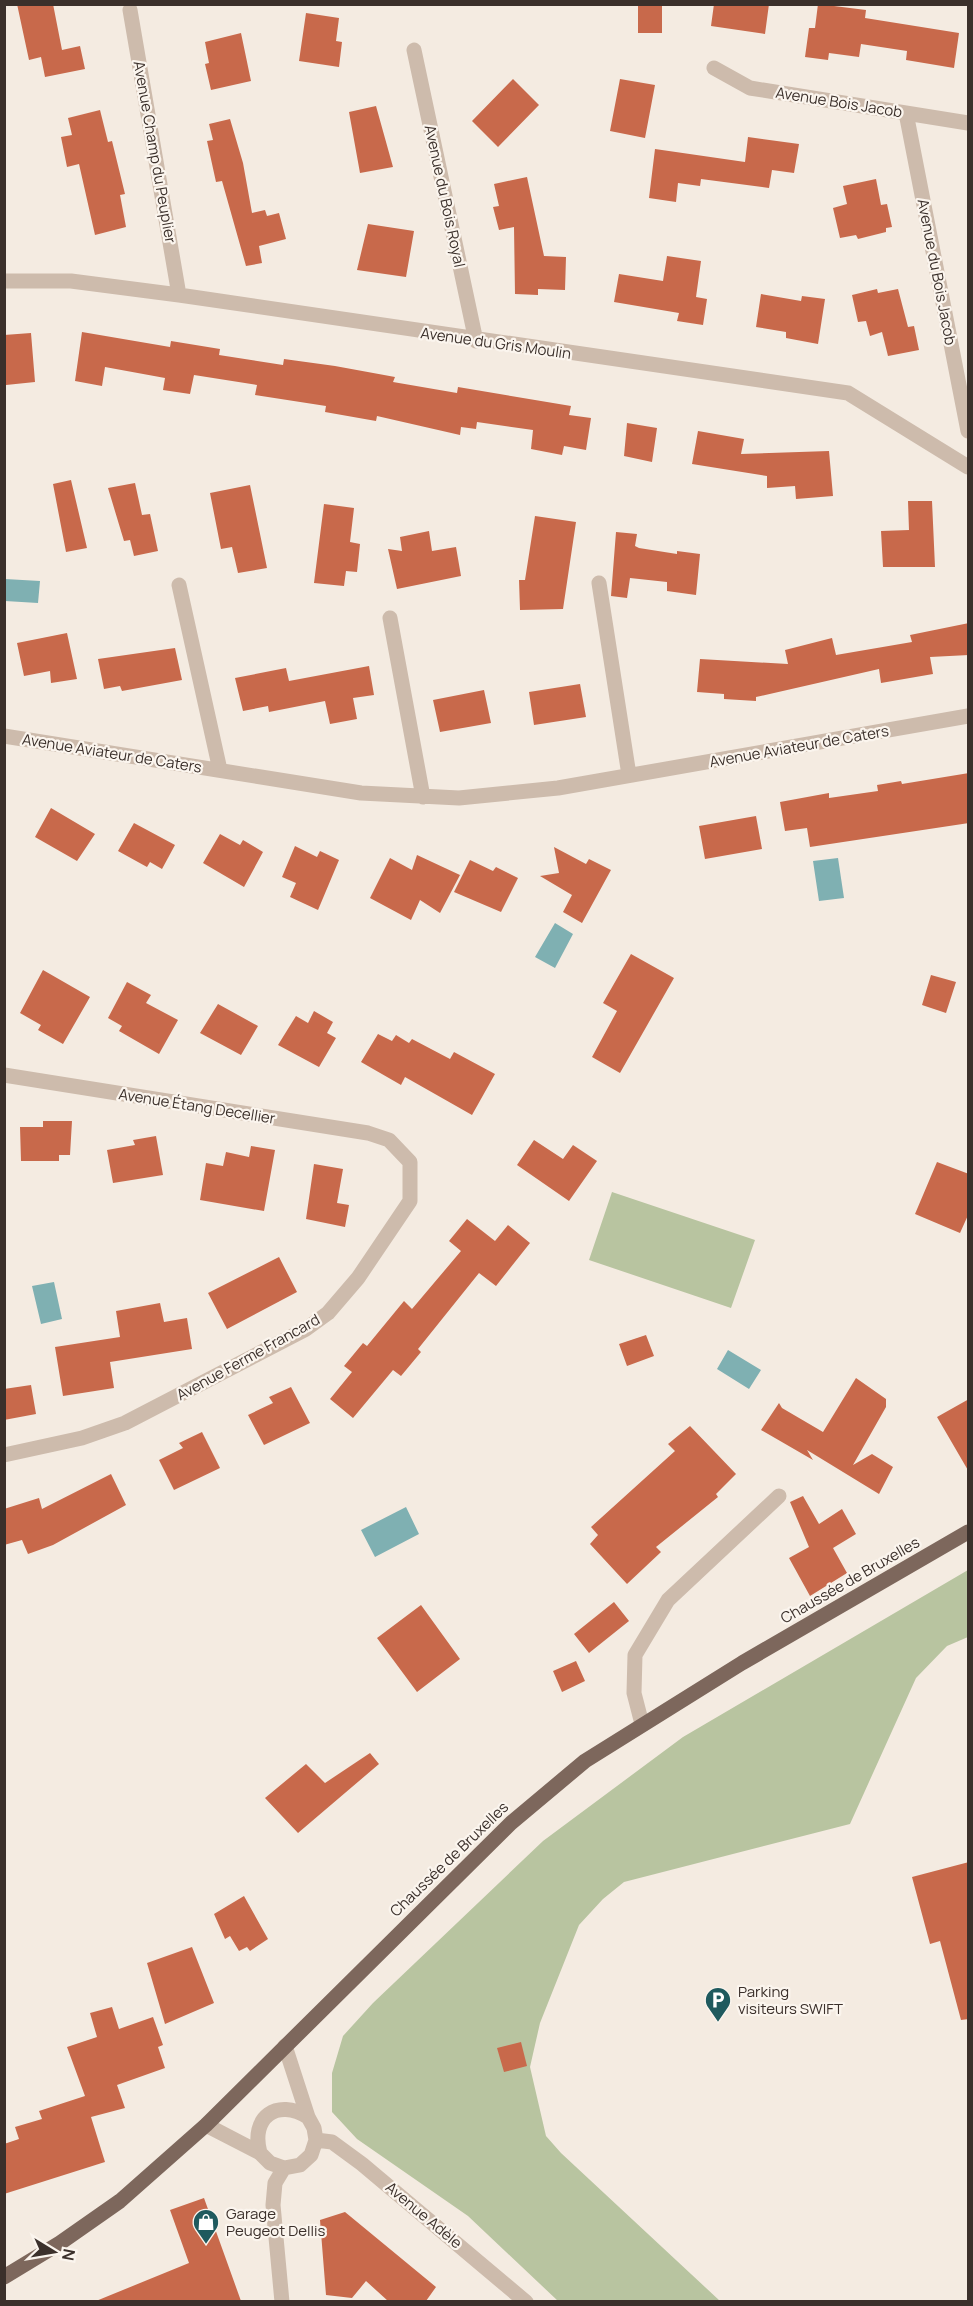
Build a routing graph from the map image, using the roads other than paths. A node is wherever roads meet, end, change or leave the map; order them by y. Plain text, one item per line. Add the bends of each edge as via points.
1 (130, 10) dead end
2 (414, 50) dead end
3 (714, 68) dead end
4 (906, 113) junction
5 (969, 123) edge
6 (4, 281) edge
7 (179, 295) junction
8 (476, 341) junction
9 (969, 431) edge
10 (969, 467) edge
11 (599, 583) dead end
12 (178, 585) dead end
13 (390, 618) dead end
14 (969, 717) edge
15 (4, 736) edge
16 (220, 771) junction
17 (629, 775) junction
18 (423, 797) junction
19 (4, 1075) edge
20 (389, 1140) joint
21 (4, 1455) edge
22 (779, 1496) dead end
23 (969, 1532) edge
24 (642, 1724) junction
25 (285, 2046) junction
26 (308, 2117) junction
27 (206, 2125) junction
28 (316, 2140) junction
29 (260, 2152) junction
30 (284, 2168) junction
31 (4, 2277) edge
32 (282, 2301) edge
33 (526, 2301) edge

1 - 7 street, Avenue Champ du Peuplier
2 - 8 street, Avenue du Bois Royal
3 - 4 street, Avenue Bois Jacob via 750,88
4 - 5 street, Avenue Bois Jacob
4 - 9 street, Avenue du Bois Jacob
6 - 7 street, Avenue du Gris Moulin via 71,281
7 - 8 street, Avenue du Gris Moulin
8 - 10 street, Avenue du Gris Moulin via 848,393
11 - 17 street
12 - 16 street, Avenue Aviateur de Caters
13 - 18 street
14 - 17 street, Avenue Aviateur de Caters
15 - 16 street, Avenue Aviateur de Caters
16 - 18 street, Avenue Aviateur de Caters via 361,793
17 - 18 street, Avenue Aviateur de Caters via 509,794
19 - 20 street, Avenue Étang Decellier via 368,1133
20 - 21 street, Avenue Ferme Francard via 410,1162 410,1202 358,1278 328,1313 306,1329 125,1423 82,1438
22 - 24 street via 668,1600 635,1655 634,1693
23 - 24 main road, Chaussée de Bruxelles
24 - 25 main road, Chaussée de Bruxelles via 585,1761 511,1823
25 - 26 street
25 - 27 main road, Chaussée de Bruxelles
26 - 28 street
26 - 29 street via 289,2109 269,2114 256,2139
27 - 29 street
27 - 31 main road, Chaussée de Bruxelles via 120,2200
28 - 30 street via 311,2155 300,2165
28 - 33 street, Avenue Adèle via 332,2142 362,2164
29 - 30 street via 270,2163
30 - 32 street via 275,2183 273,2205

